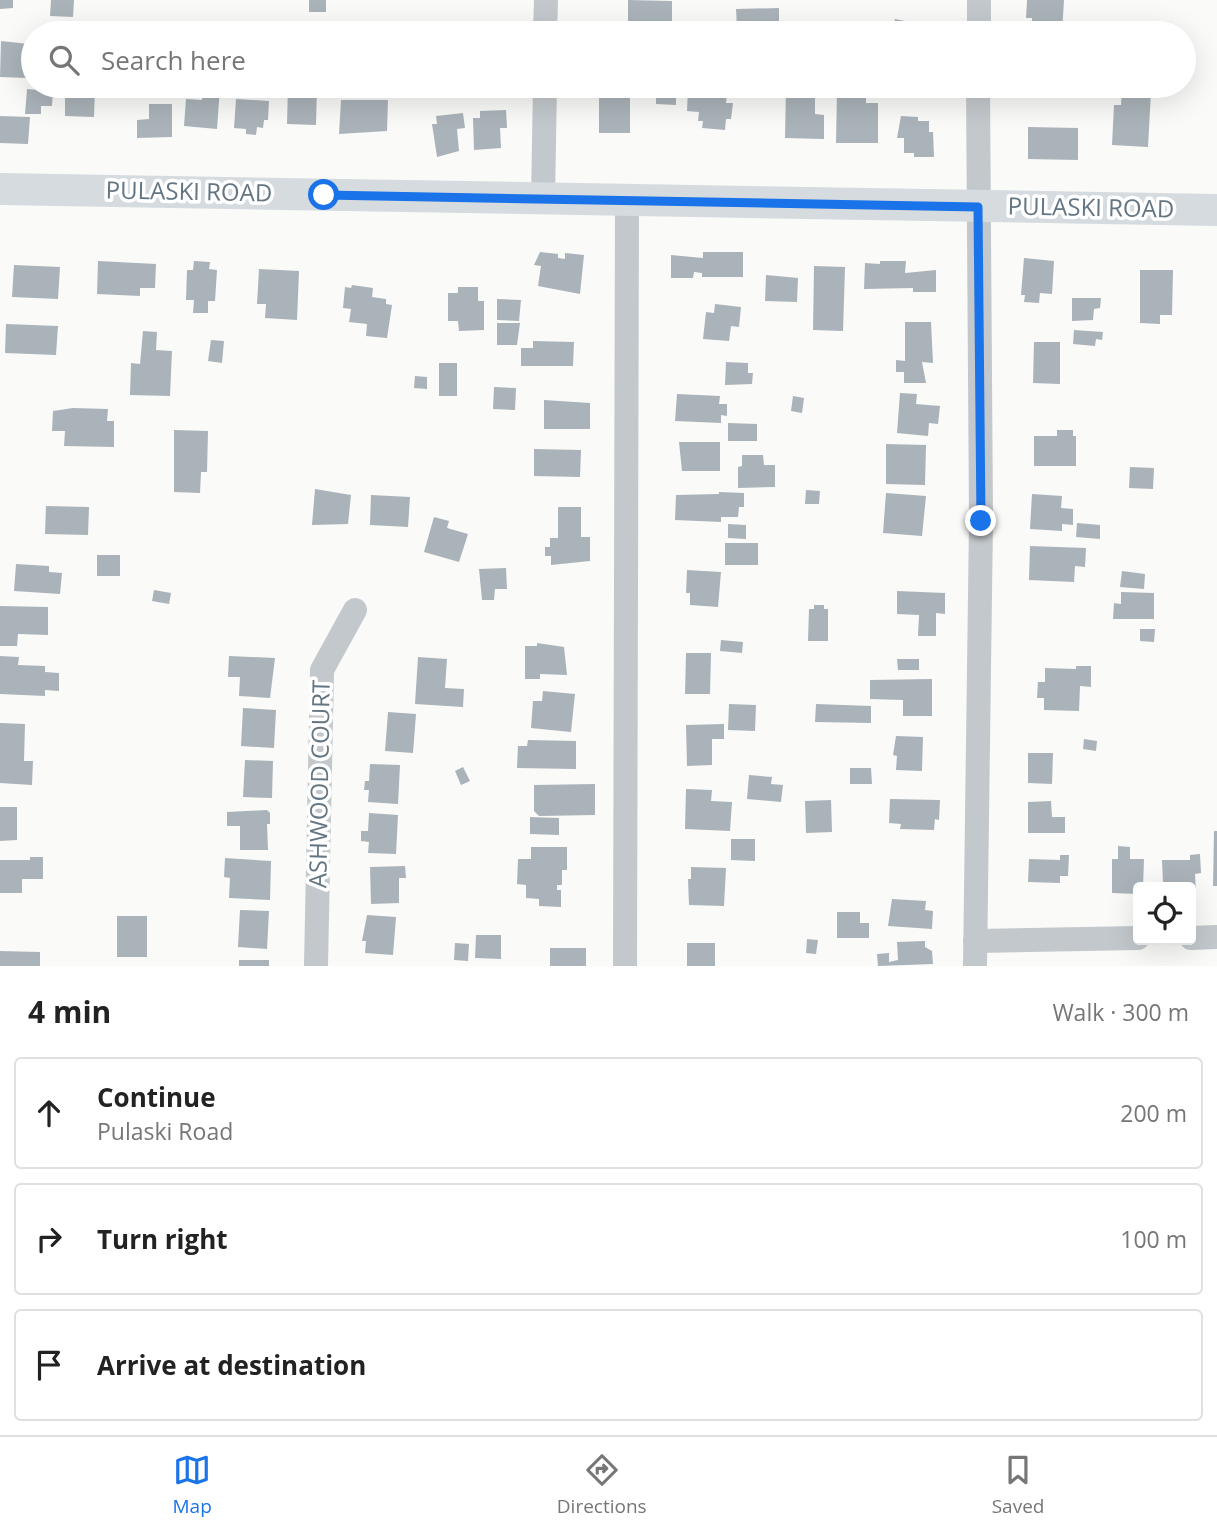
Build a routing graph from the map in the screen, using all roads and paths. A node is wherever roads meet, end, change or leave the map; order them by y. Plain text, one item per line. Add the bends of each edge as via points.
1 (546, 0) edge
2 (979, 0) edge
3 (545, 21) edge
4 (979, 21) edge
5 (545, 98) edge
6 (978, 98) edge
7 (0, 189) edge
8 (543, 198) junction
9 (627, 201) junction
10 (978, 207) junction
11 (1217, 210) edge
12 (355, 610) dead end
13 (1217, 937) edge
14 (1196, 938) edge
15 (1133, 939) edge
16 (975, 941) junction
17 (316, 966) edge
18 (625, 966) edge
19 (975, 966) edge

1 - 3 street
2 - 4 street
5 - 8 street
6 - 10 street
7 - 8 main road, PULASKI ROAD
8 - 9 main road, PULASKI ROAD
9 - 10 main road, PULASKI ROAD
9 - 18 street
10 - 11 main road, PULASKI ROAD
10 - 16 street via 981,521
12 - 17 street, ASHWOOD COURT via 322,670
13 - 14 street
15 - 16 street
16 - 19 street

